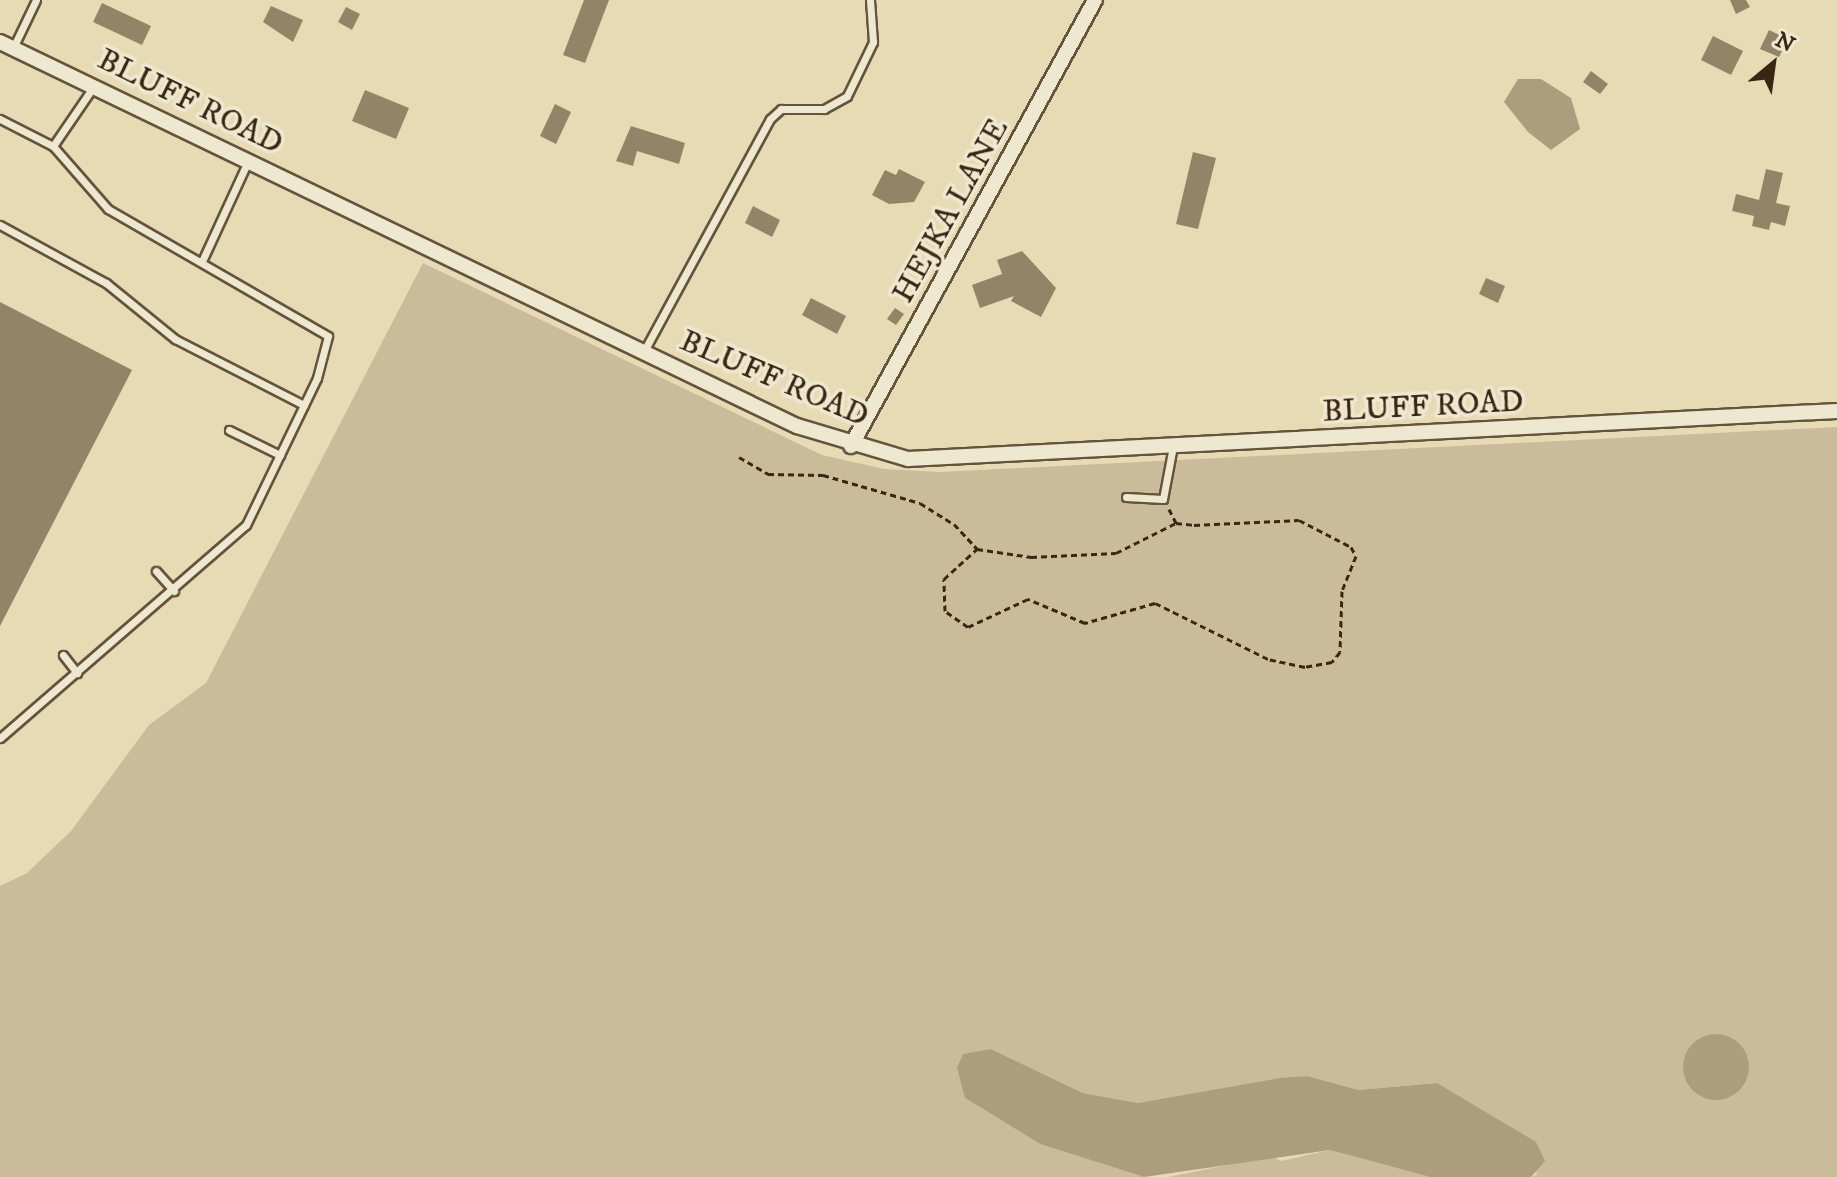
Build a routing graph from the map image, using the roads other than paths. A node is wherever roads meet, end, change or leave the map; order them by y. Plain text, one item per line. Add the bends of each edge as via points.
1 (36, 0) edge
2 (870, 0) edge
3 (1095, 0) edge
4 (7, 45) edge
5 (94, 86) junction
6 (0, 119) edge
7 (53, 146) junction
8 (248, 161) junction
9 (0, 225) edge
10 (203, 259) junction
11 (643, 353) junction
12 (304, 405) junction
13 (1837, 411) edge
14 (229, 430) dead end
15 (851, 446) junction
16 (1173, 446) junction
17 (280, 455) junction
18 (1126, 497) dead end
19 (156, 571) dead end
20 (174, 591) junction
21 (63, 655) dead end
22 (77, 673) junction
23 (0, 738) edge

1 - 4 lane
2 - 11 lane via 873,42 847,96 824,109 781,109 770,119
3 - 15 street, HEJKA LANE
4 - 5 street, BLUFF ROAD
5 - 7 lane
5 - 8 street, BLUFF ROAD
6 - 7 lane
7 - 10 lane via 108,209
8 - 10 lane
8 - 11 street, BLUFF ROAD
9 - 12 lane via 106,283 175,339
10 - 12 lane via 328,336
11 - 15 street, BLUFF ROAD
12 - 17 lane
13 - 16 street, BLUFF ROAD
14 - 17 lane
15 - 16 street, BLUFF ROAD via 908,459
16 - 18 lane via 1163,499
17 - 20 lane via 246,525
19 - 20 lane
20 - 22 lane
21 - 22 lane
22 - 23 lane

